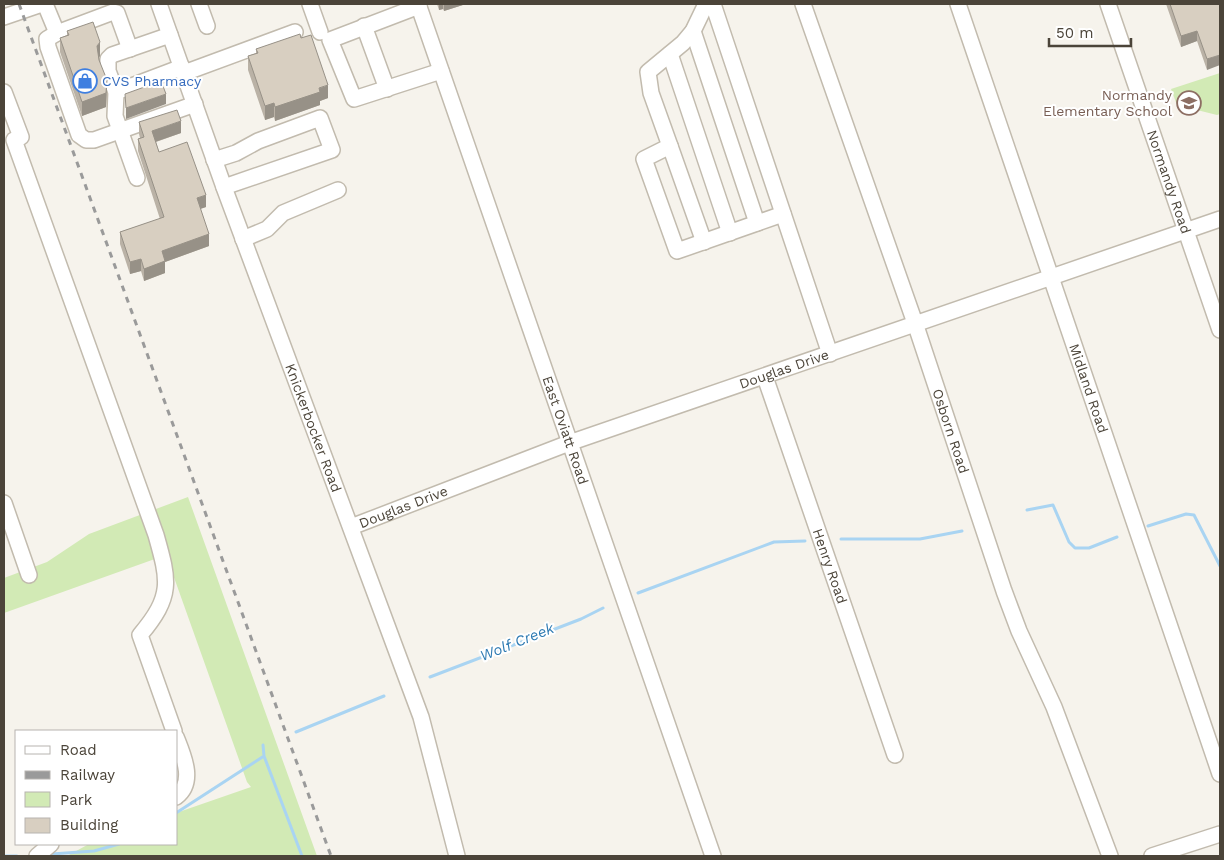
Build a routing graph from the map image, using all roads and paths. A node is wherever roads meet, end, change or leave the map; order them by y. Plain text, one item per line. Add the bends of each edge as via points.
1 (44, 4) edge
2 (159, 4) edge
3 (199, 4) edge
4 (310, 4) edge
5 (706, 4) edge
6 (713, 4) edge
7 (803, 4) edge
8 (958, 4) edge
9 (1108, 4) edge
10 (419, 5) edge
11 (4, 17) edge
12 (208, 26) dead end
13 (364, 26) junction
14 (692, 31) junction
15 (294, 32) dead end
16 (320, 32) dead end
17 (57, 33) junction
18 (170, 35) junction
19 (130, 49) junction
20 (670, 54) junction
21 (183, 70) junction
22 (441, 70) junction
23 (388, 89) junction
24 (4, 92) edge
25 (116, 92) junction
26 (195, 104) junction
27 (120, 131) junction
28 (9, 142) edge
29 (670, 146) junction
30 (214, 160) junction
31 (137, 178) dead end
32 (224, 187) junction
33 (338, 190) dead end
34 (783, 214) junction
35 (1220, 219) edge
36 (757, 223) junction
37 (1186, 230) junction
38 (730, 232) junction
39 (243, 239) junction
40 (704, 242) junction
41 (1052, 277) junction
42 (915, 323) junction
43 (1220, 330) edge
44 (830, 354) junction
45 (766, 377) junction
46 (569, 443) junction
47 (4, 503) edge
48 (351, 527) junction
49 (29, 576) dead end
50 (174, 730) edge
51 (178, 742) edge
52 (895, 755) dead end
53 (1220, 774) edge
54 (178, 794) edge
55 (1220, 834) edge
56 (50, 845) edge
57 (37, 856) edge
58 (457, 856) edge
59 (713, 856) edge
60 (1110, 856) edge
61 (1152, 856) edge

1 - 11 street
1 - 17 street
2 - 18 street, Knickerbocker Road
3 - 12 street
4 - 16 street
5 - 14 street
6 - 34 street
7 - 42 street, Osborn Road
8 - 41 street, Midland Road
9 - 37 street, Normandy Road
10 - 13 street
10 - 22 street, East Oviatt Road
13 - 23 street
13 - 23 street via 330,40 354,99
14 - 20 street
14 - 36 street
15 - 21 street
17 - 19 street via 113,12 117,13
17 - 27 street via 47,39 48,47 79,135 89,141
18 - 19 street
18 - 21 street, Knickerbocker Road
19 - 25 street via 108,59 108,71
20 - 29 street via 648,72 651,93
20 - 38 street
21 - 25 street
21 - 26 street, Knickerbocker Road
22 - 23 street
22 - 46 street, East Oviatt Road
24 - 28 street via 20,137
25 - 27 street via 115,116
26 - 27 street
26 - 30 street, Knickerbocker Road
27 - 31 street
28 - 50 street via 153,527 166,572 166,590 158,612 140,635
29 - 40 street
29 - 40 street via 644,160 677,251
30 - 32 street, Knickerbocker Road
30 - 32 street via 320,118 332,150
32 - 39 street, Knickerbocker Road
33 - 39 street via 283,212 267,229
34 - 36 street
34 - 44 street
35 - 37 street, Douglas Drive
36 - 38 street
37 - 41 street, Douglas Drive
37 - 43 street, Normandy Road
38 - 40 street
39 - 48 street, Knickerbocker Road
41 - 42 street, Douglas Drive
41 - 53 street, Midland Road
42 - 44 street, Douglas Drive
42 - 60 street, Osborn Road via 1004,591 1054,707
44 - 45 street, Douglas Drive
45 - 46 street, Douglas Drive
45 - 52 street, Henry Road
46 - 48 street, Douglas Drive
46 - 59 street, East Oviatt Road
47 - 49 street
48 - 58 street, Knickerbocker Road via 421,717
51 - 54 street via 186,764 186,783
55 - 61 street
56 - 57 street

